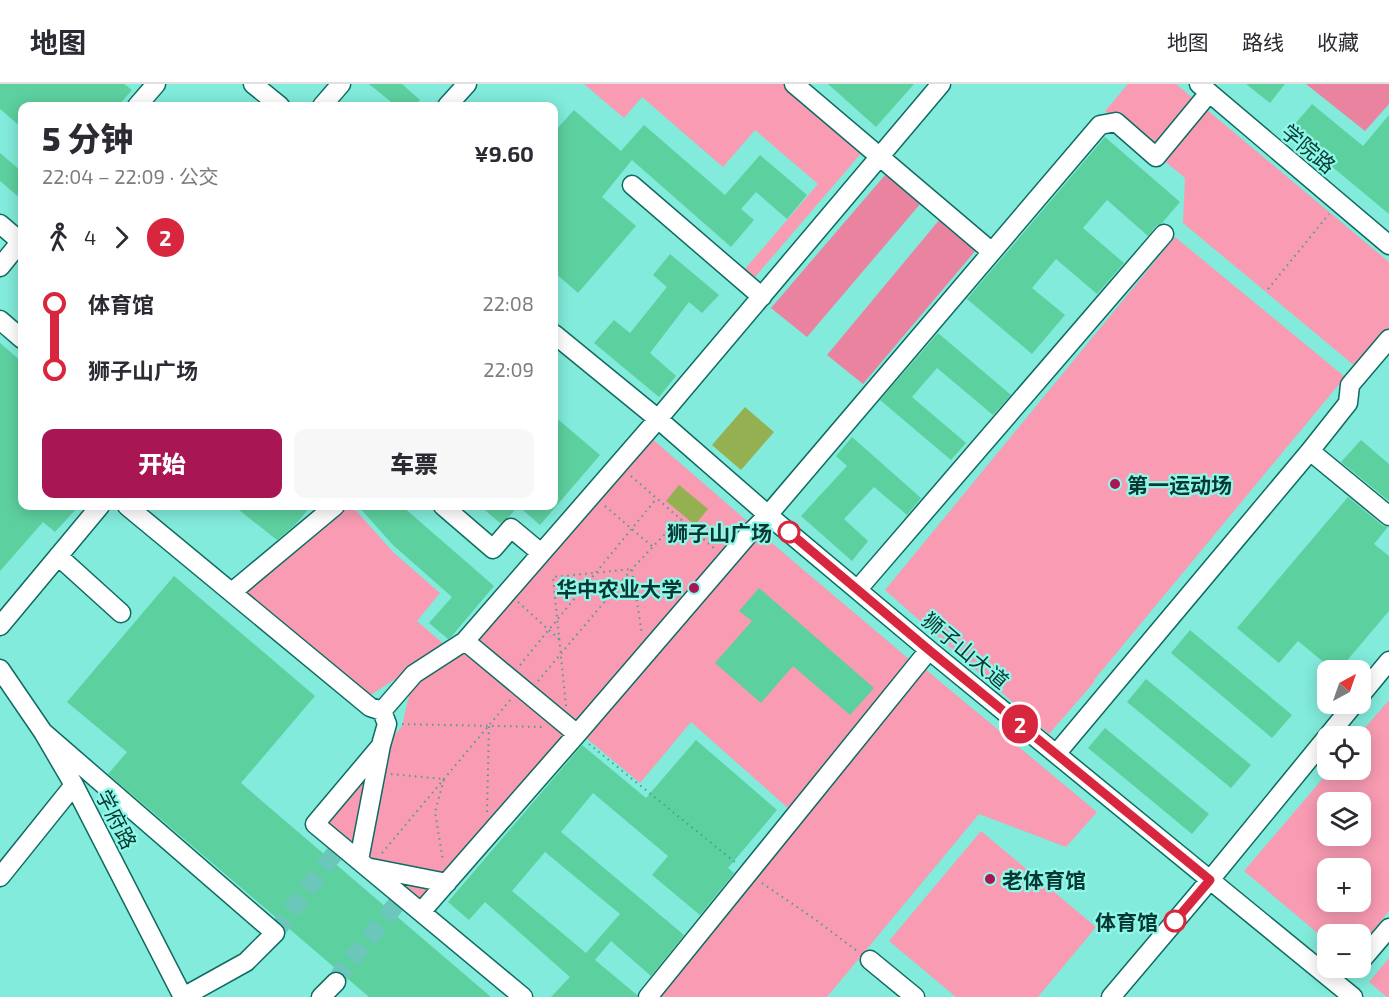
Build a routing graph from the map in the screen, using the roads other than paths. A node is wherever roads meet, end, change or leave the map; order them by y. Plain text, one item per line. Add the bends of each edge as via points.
1 (156, 84) edge
2 (253, 84) edge
3 (341, 84) edge
4 (467, 84) edge
5 (794, 84) edge
6 (941, 84) edge
7 (1204, 88) edge
8 (140, 102) edge
9 (275, 102) edge
10 (325, 102) edge
11 (451, 102) edge
12 (879, 157) junction
13 (632, 185) dead end
14 (0, 224) edge
15 (1164, 234) dead end
16 (18, 238) edge
17 (1389, 245) edge
18 (18, 246) edge
19 (992, 252) junction
20 (0, 267) edge
21 (762, 297) junction
22 (0, 320) edge
23 (18, 336) edge
24 (558, 337) edge
25 (1389, 339) edge
26 (658, 419) junction
27 (1310, 451) junction
28 (97, 510) edge
29 (132, 510) edge
30 (330, 510) edge
31 (449, 510) edge
32 (768, 514) junction
33 (1389, 516) edge
34 (541, 553) junction
35 (58, 556) junction
36 (858, 589) junction
37 (232, 592) junction
38 (121, 613) dead end
39 (0, 626) edge
40 (465, 641) junction
41 (929, 650) junction
42 (1388, 664) edge
43 (0, 669) edge
44 (1371, 683) edge
45 (1346, 714) edge
46 (385, 718) junction
47 (573, 731) junction
48 (43, 732) junction
49 (381, 745) junction
50 (1056, 754) junction
51 (74, 784) junction
52 (364, 864) junction
53 (0, 877) edge
54 (1210, 880) junction
55 (447, 883) junction
56 (421, 912) junction
57 (1389, 928) edge
58 (1371, 949) edge
59 (870, 960) road end
60 (1352, 978) edge
61 (336, 982) tunnel mouth
62 (1346, 992) edge
63 (183, 997) edge
64 (321, 997) edge
65 (523, 997) edge
66 (648, 997) edge
67 (915, 997) edge
68 (1111, 997) edge

1 - 8 street
2 - 9 street
3 - 10 street
4 - 11 street
5 - 12 street
6 - 12 street
7 - 17 street, 学院路
7 - 19 street via 1156,157 1116,122 1100,125
12 - 19 street
12 - 21 street
13 - 21 street
14 - 16 street
15 - 36 street
18 - 20 street
19 - 32 street
21 - 26 street
22 - 23 street
24 - 26 street, 狮子山大道
25 - 27 street via 1350,385 1348,403
26 - 32 street, 狮子山大道
26 - 34 street
27 - 33 street
27 - 50 street
28 - 35 street
29 - 37 street
30 - 37 street
31 - 34 street via 493,549 512,528
32 - 36 street, 狮子山大道
32 - 47 street via 645,656
34 - 40 street
35 - 38 street
35 - 39 street
36 - 41 street, 狮子山大道
37 - 46 street
40 - 46 street via 414,674
40 - 47 street
41 - 50 street, 狮子山大道
41 - 66 street
42 - 44 street
43 - 48 street, 学府路
45 - 54 street
46 - 49 street
47 - 55 street
48 - 51 street, 学府路
48 - 63 street via 275,933 246,962
49 - 52 street
49 - 52 street via 315,824
50 - 54 street, 狮子山大道
51 - 53 street
51 - 63 street, 学府路
52 - 55 street
52 - 56 street
54 - 62 street, 狮子山大道
54 - 68 street
55 - 56 street
56 - 65 street
57 - 58 street
59 - 67 street
60 - 62 street
61 - 64 street

